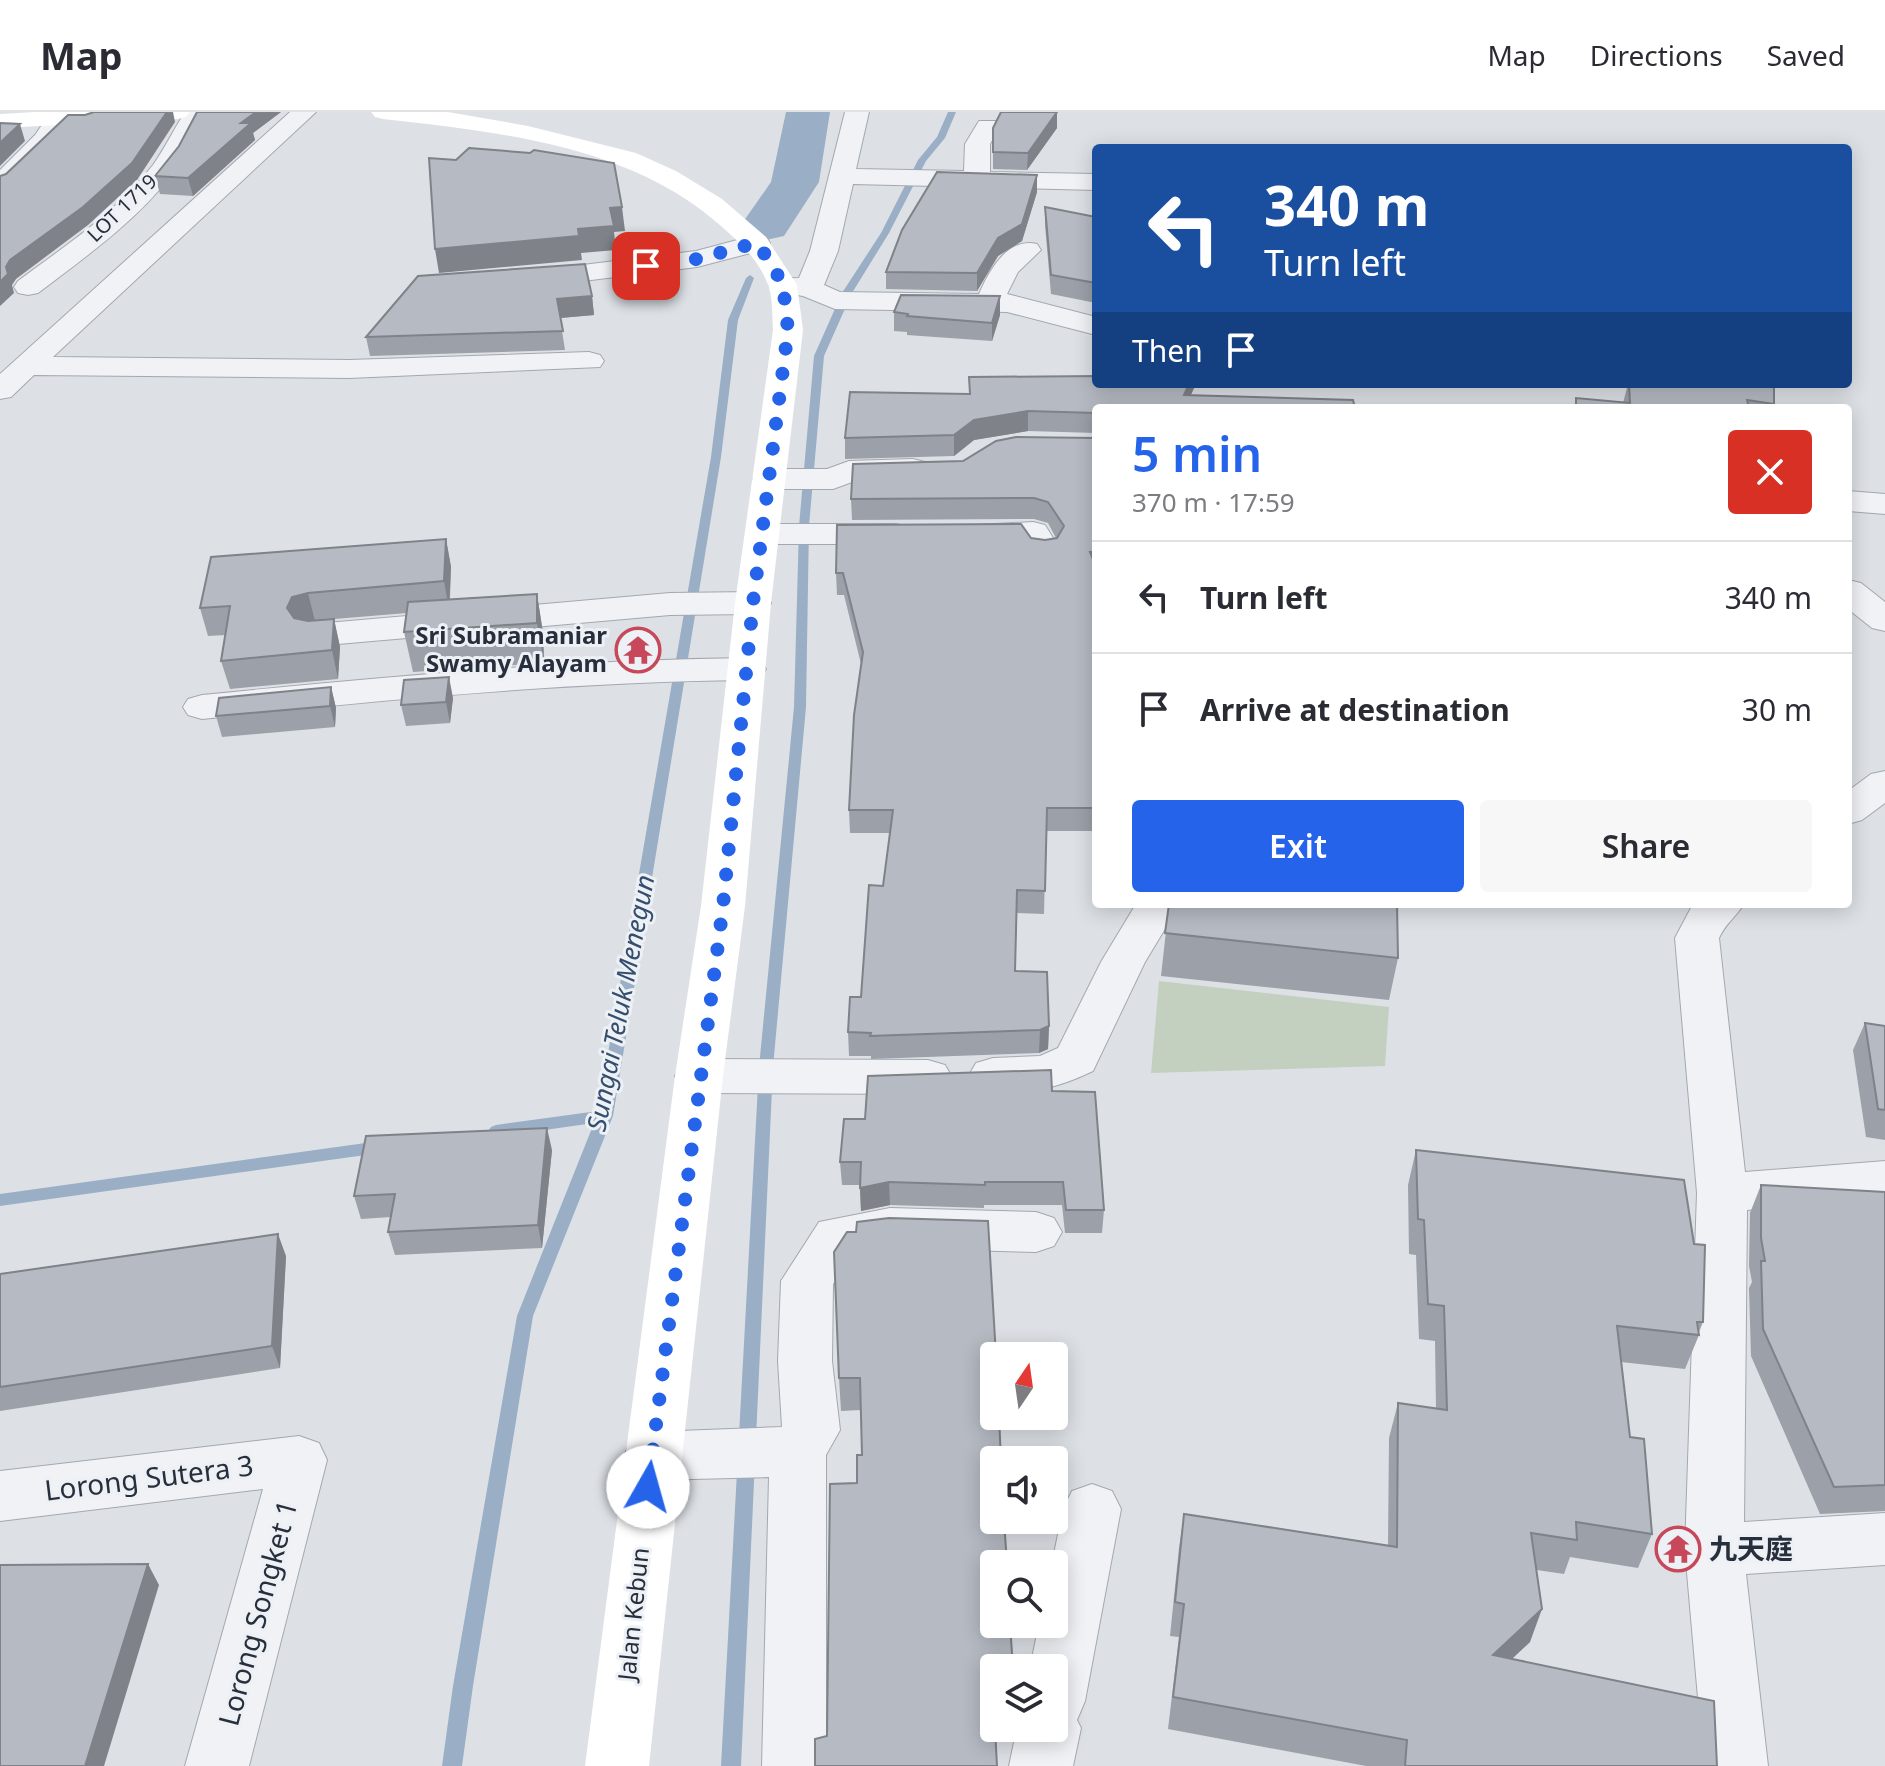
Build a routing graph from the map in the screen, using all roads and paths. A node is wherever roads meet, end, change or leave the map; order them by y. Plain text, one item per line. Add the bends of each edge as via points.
1 (158, 112) edge
2 (178, 112) edge
3 (197, 112) edge
4 (304, 112) edge
5 (383, 112) edge
6 (857, 112) edge
7 (51, 116) edge
8 (0, 121) edge
9 (988, 126) dead end
10 (844, 176) junction
11 (978, 179) junction
12 (1092, 182) edge
13 (0, 184) edge
14 (756, 243) junction
15 (1027, 250) dead end
16 (505, 281) edge
17 (28, 287) dead end
18 (820, 293) junction
19 (989, 303) junction
20 (1092, 325) edge
21 (589, 361) dead end
22 (26, 366) junction
23 (0, 390) edge
24 (949, 469) edge
25 (795, 479) junction
26 (1852, 501) edge
27 (1885, 504) edge
28 (790, 533) junction
29 (1043, 549) edge
30 (1852, 594) edge
31 (753, 603) junction
32 (1885, 620) edge
33 (315, 635) edge
34 (747, 669) junction
35 (202, 707) dead end
36 (1885, 783) edge
37 (1852, 808) edge
38 (1156, 908) edge
39 (1716, 908) edge
40 (699, 1076) junction
41 (1885, 1180) edge
42 (1722, 1193) junction
43 (1036, 1232) dead end
44 (763, 1452) junction
45 (652, 1456) junction
46 (299, 1460) joint
47 (0, 1496) edge
48 (1092, 1509) dead end
49 (1885, 1539) edge
50 (1714, 1550) junction
51 (1063, 1654) edge
52 (1046, 1742) edge
53 (217, 1766) edge
54 (617, 1766) edge
55 (794, 1766) edge
56 (1041, 1766) edge
57 (1736, 1766) edge

1 - 2 main road
1 - 7 main road
3 - 17 street, LOT 1719 via 160,171 132,201
4 - 22 street
5 - 14 main road, Jalan Kebun via 528,133 627,158 713,205
6 - 10 street
7 - 8 main road
7 - 13 street via 44,140
9 - 11 street via 975,150
10 - 11 street
10 - 18 street via 824,251
11 - 12 street
14 - 16 street via 697,259
14 - 18 main road, Jalan Kebun via 770,261
15 - 19 street via 1004,270
18 - 19 street
18 - 25 main road, Jalan Kebun via 788,330
19 - 20 street
21 - 22 street via 349,369
22 - 23 street
24 - 25 street via 849,471 833,479
25 - 28 main road, Jalan Kebun
26 - 27 street
28 - 29 street via 1033,532
28 - 31 main road, Jalan Kebun
30 - 32 street
31 - 33 street via 684,604
31 - 34 main road, Jalan Kebun
34 - 35 street via 672,669
34 - 40 main road, Jalan Kebun
36 - 37 street
38 - 40 street via 1076,1059 1047,1073 870,1079
39 - 42 street via 1697,938
40 - 45 main road, Jalan Kebun
41 - 42 street
42 - 50 street
43 - 44 street via 890,1228 837,1236 807,1281 805,1361 812,1430
44 - 45 street
44 - 55 street
45 - 54 main road, Jalan Kebun
46 - 47 street, Lorong Sutera 3
46 - 53 street, Lorong Songket 1
48 - 51 street
49 - 50 street
50 - 57 street
52 - 56 street

